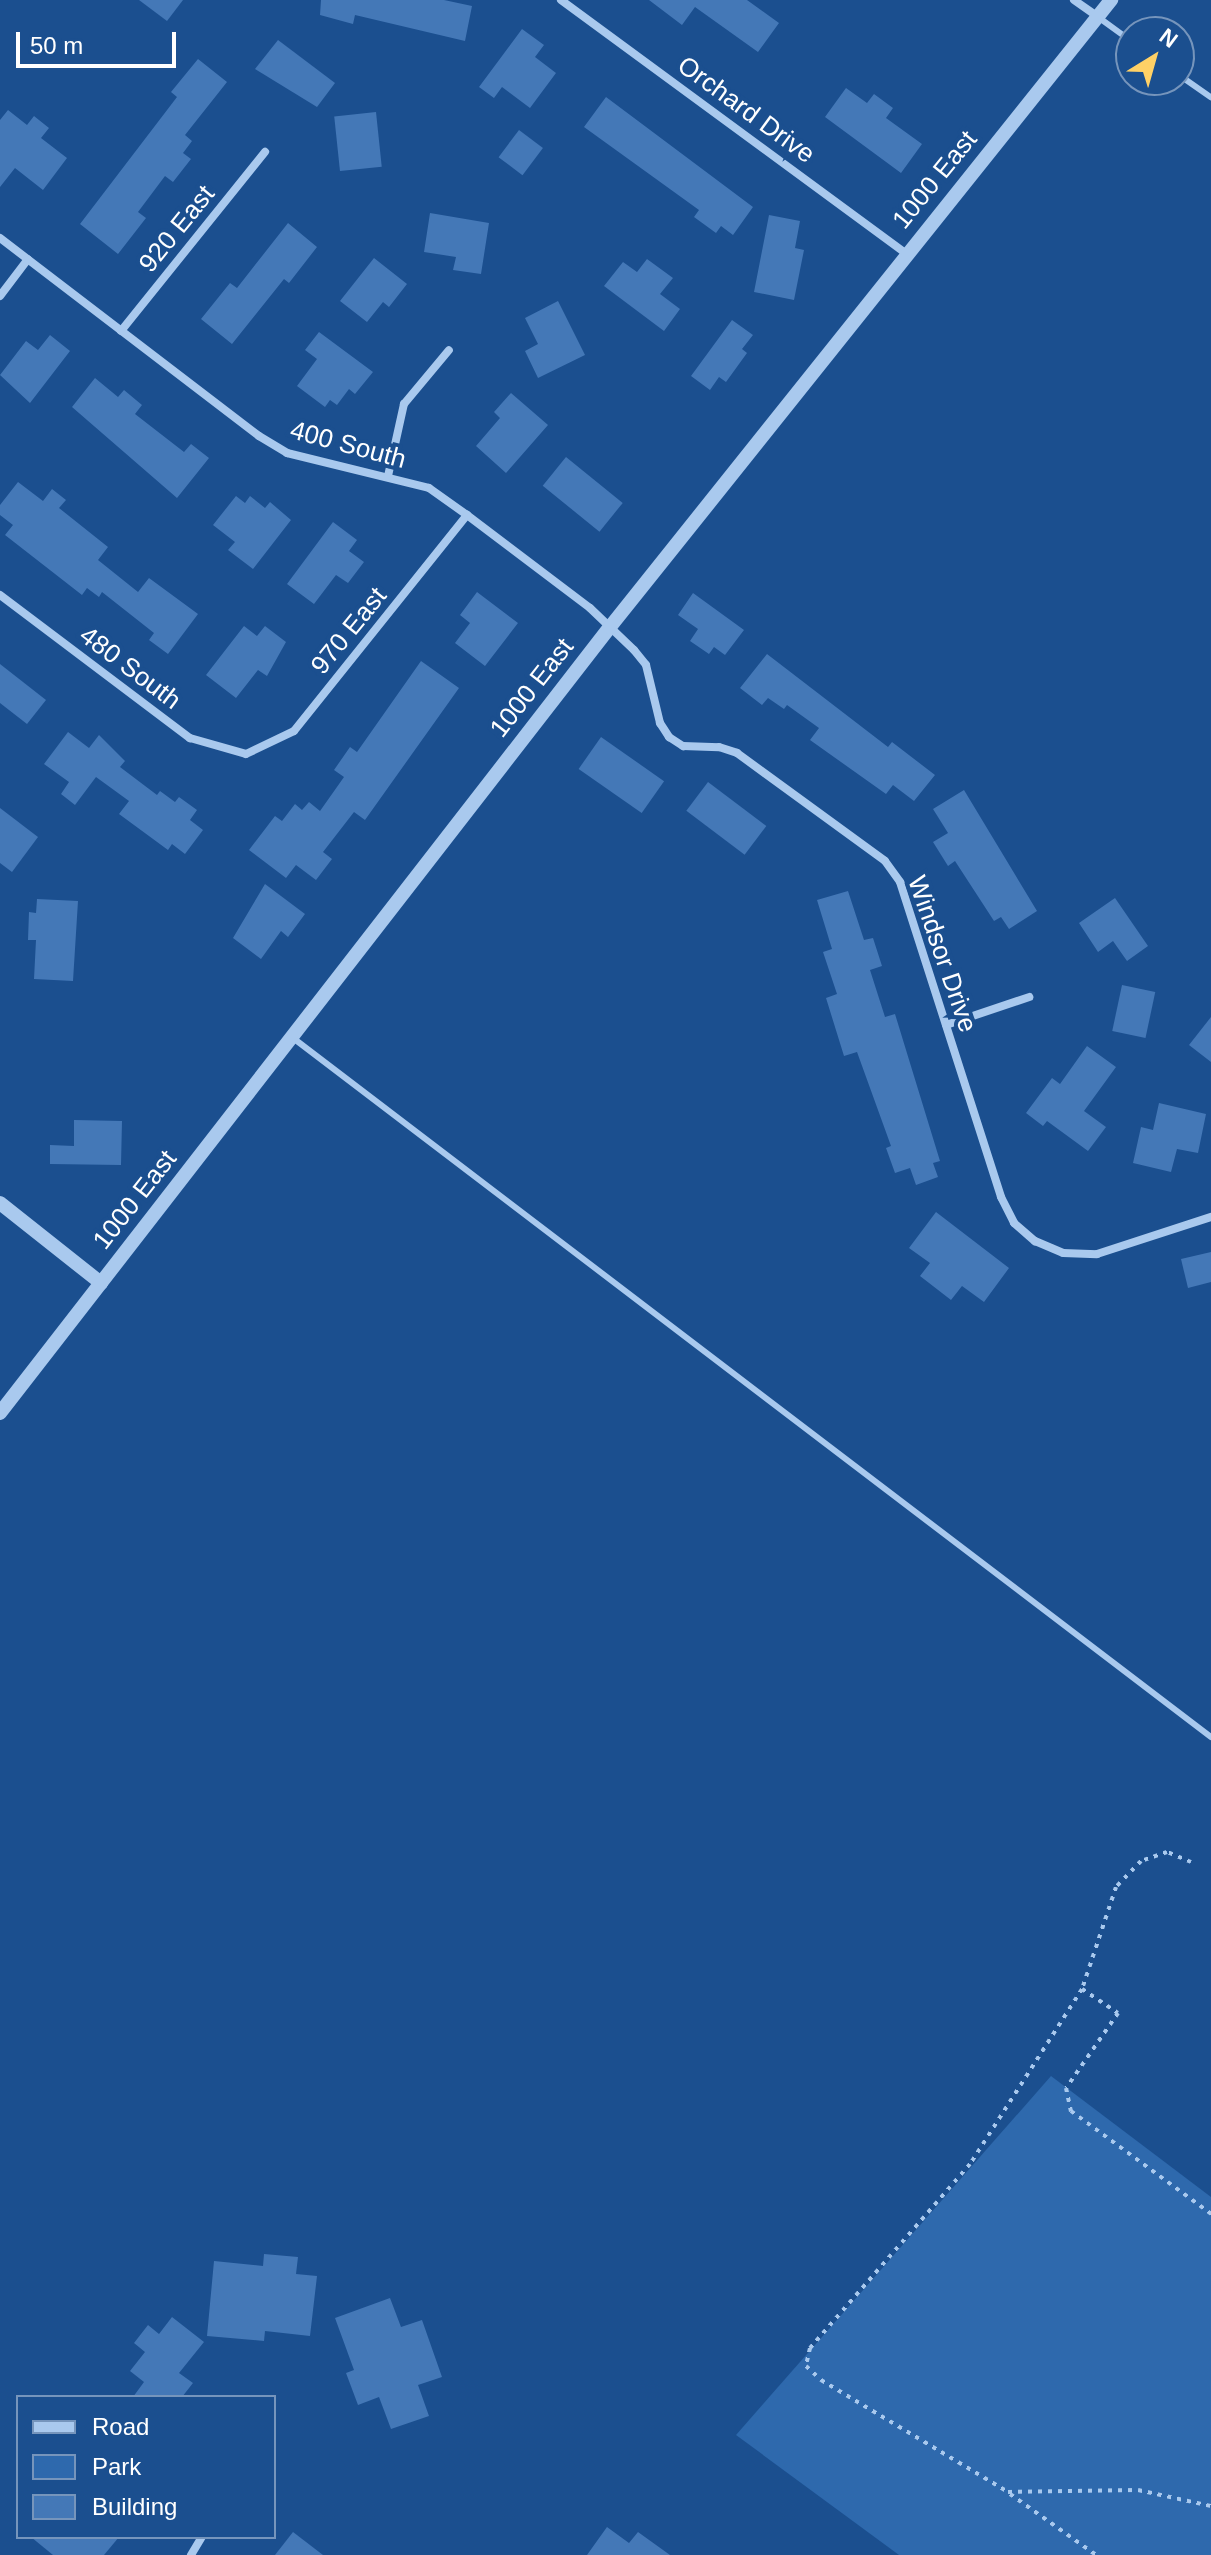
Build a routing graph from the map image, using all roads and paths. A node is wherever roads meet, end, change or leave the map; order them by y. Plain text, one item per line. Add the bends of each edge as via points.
1 (561, 0) edge
2 (1074, 0) edge
3 (1111, 0) edge
4 (1098, 17) junction
5 (1115, 29) edge
6 (265, 152) dead end
7 (0, 238) edge
8 (906, 253) junction
9 (28, 259) junction
10 (0, 296) edge
11 (121, 331) junction
12 (449, 350) dead end
13 (388, 476) junction
14 (467, 515) junction
15 (0, 595) edge
16 (610, 627) junction
17 (246, 754) joint
18 (1029, 997) dead end
19 (946, 1025) junction
20 (293, 1038) junction
21 (0, 1203) edge
22 (1211, 1217) edge
23 (101, 1283) junction
24 (0, 1413) edge
25 (1211, 1737) edge
26 (1191, 1862) dead end
27 (1082, 1989) junction
28 (1211, 2214) edge
29 (1008, 2492) junction
30 (1211, 2506) edge
31 (1096, 2555) edge

1 - 8 street, Orchard Drive
2 - 4 street
3 - 4 street, 1000 East
4 - 5 lane
4 - 8 street, 1000 East
6 - 11 street, 920 East
7 - 9 street, 400 South
8 - 16 street, 1000 East
9 - 10 street
9 - 11 street, 400 South
11 - 13 street, 400 South via 287,453
12 - 13 street via 404,404
13 - 14 street, 400 South via 429,488
14 - 16 street, 400 South
14 - 17 street, 970 East via 294,731
15 - 17 street, 480 South via 190,738
16 - 19 street, Windsor Drive via 646,665 660,723 669,737 683,746 737,753 885,861 900,882
16 - 20 street, 1000 East
18 - 19 street
19 - 22 street, Windsor Drive via 1001,1197 1014,1223 1035,1241 1063,1253 1097,1254
20 - 23 street, 1000 East
20 - 25 lane
21 - 23 street
23 - 24 street, 1000 East
26 - 27 path via 1167,1852 1141,1861 1116,1887
27 - 28 path via 1118,2013 1066,2088 1071,2111
27 - 29 path via 970,2164 810,2348 806,2366
29 - 30 path via 1138,2490
29 - 31 path

